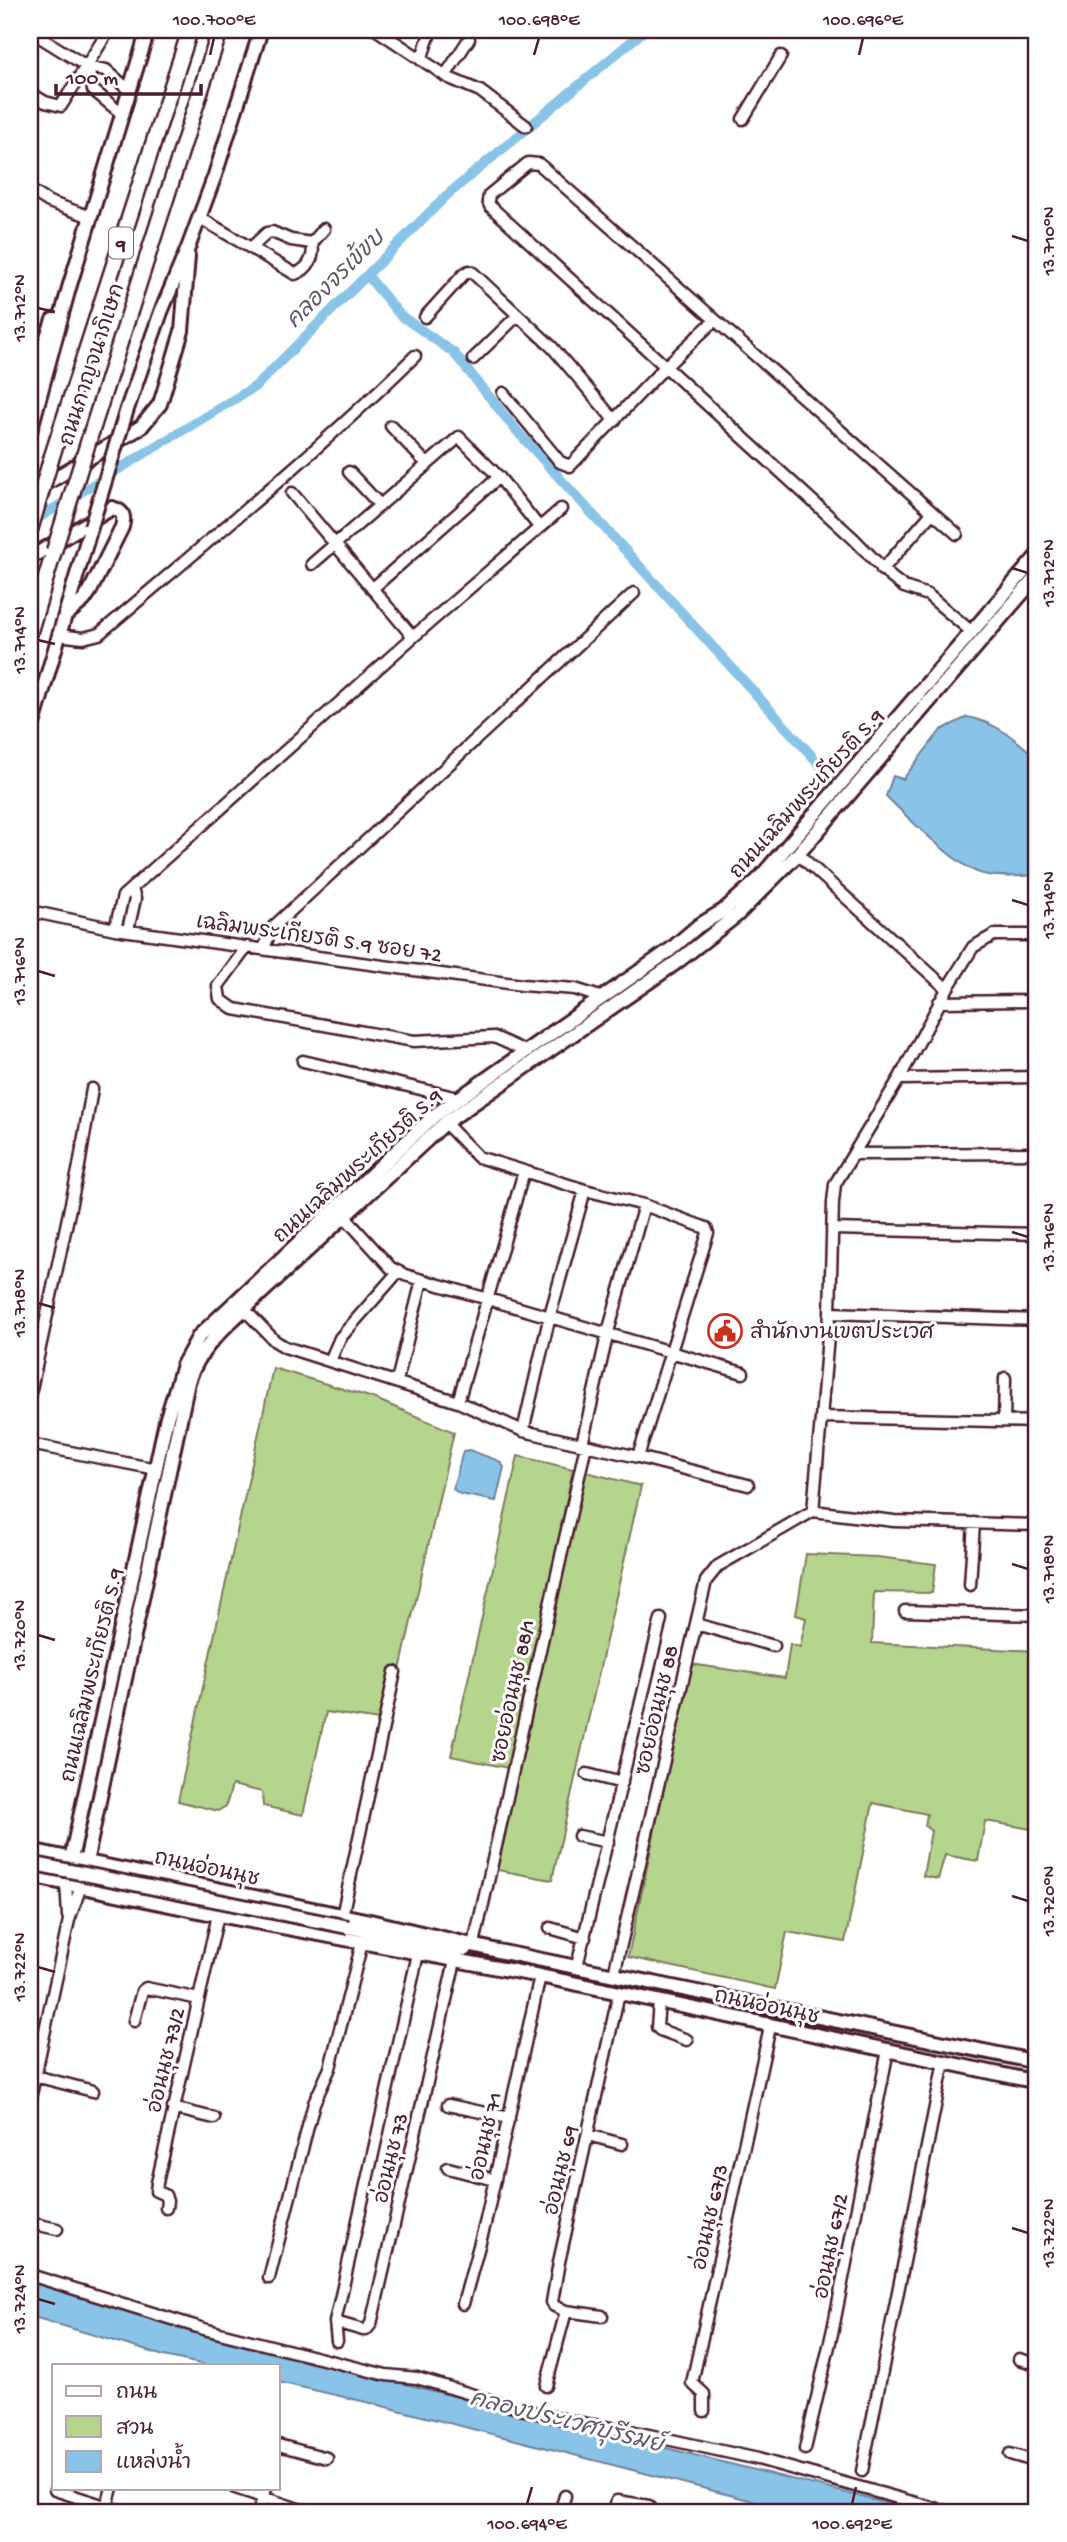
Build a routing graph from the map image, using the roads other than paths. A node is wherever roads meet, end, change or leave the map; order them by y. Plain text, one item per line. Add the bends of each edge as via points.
1 (109, 30) edge
2 (148, 30) edge
3 (190, 30) edge
4 (220, 30) edge
5 (261, 30) edge
6 (431, 30) edge
7 (30, 31) edge
8 (382, 31) edge
9 (469, 39) dead end
10 (781, 57) dead end
11 (421, 60) junction
12 (88, 67) junction
13 (445, 75) junction
14 (130, 91) junction
15 (30, 93) edge
16 (122, 114) junction
17 (743, 119) dead end
18 (526, 125) dead end
19 (30, 190) edge
20 (91, 216) junction
21 (200, 218) junction
22 (324, 229) dead end
23 (312, 243) junction
24 (188, 248) junction
25 (251, 248) junction
26 (69, 288) junction
27 (518, 315) junction
28 (425, 317) dead end
29 (715, 321) junction
30 (415, 356) dead end
31 (473, 359) dead end
32 (665, 367) junction
33 (30, 385) edge
34 (503, 393) dead end
35 (615, 421) junction
36 (391, 426) dead end
37 (30, 432) edge
38 (427, 464) junction
39 (349, 471) dead end
40 (499, 477) junction
41 (292, 493) dead end
42 (30, 494) edge
43 (380, 505) junction
44 (561, 509) dead end
45 (932, 513) junction
46 (539, 527) junction
47 (30, 530) edge
48 (957, 534) dead end
49 (335, 545) junction
50 (1037, 556) edge
51 (30, 558) edge
52 (312, 564) dead end
53 (882, 570) junction
54 (1037, 576) edge
55 (372, 589) junction
56 (635, 593) dead end
57 (65, 616) junction
58 (30, 631) edge
59 (972, 632) junction
60 (58, 635) junction
61 (413, 637) junction
62 (30, 734) edge
63 (797, 854) junction
64 (132, 890) junction
65 (30, 911) edge
66 (115, 929) junction
67 (128, 930) junction
68 (1037, 935) edge
69 (247, 947) junction
70 (264, 949) junction
71 (947, 989) junction
72 (603, 998) junction
73 (1037, 1001) edge
74 (939, 1002) junction
75 (525, 1051) junction
76 (303, 1061) dead end
77 (1037, 1077) edge
78 (899, 1079) junction
79 (92, 1089) dead end
80 (458, 1098) junction
81 (445, 1123) junction
82 (1037, 1153) edge
83 (854, 1154) junction
84 (524, 1171) junction
85 (585, 1190) junction
86 (644, 1205) junction
87 (344, 1216) junction
88 (832, 1229) junction
89 (1037, 1234) edge
90 (398, 1272) junction
91 (422, 1280) junction
92 (486, 1298) junction
93 (244, 1308) junction
94 (831, 1313) junction
95 (550, 1315) junction
96 (1037, 1320) edge
97 (608, 1332) junction
98 (670, 1351) junction
99 (330, 1361) junction
100 (743, 1373) dead end
101 (1005, 1378) dead end
102 (397, 1381) junction
103 (30, 1394) edge
104 (458, 1402) junction
105 (823, 1417) junction
106 (1004, 1422) junction
107 (1037, 1422) edge
108 (523, 1431) junction
109 (30, 1444) edge
110 (584, 1445) junction
111 (638, 1457) junction
112 (156, 1469) junction
113 (748, 1485) dead end
114 (813, 1511) junction
115 (974, 1523) junction
116 (1037, 1525) edge
117 (970, 1585) dead end
118 (905, 1611) dead end
119 (1037, 1615) edge
120 (661, 1619) dead end
121 (696, 1624) junction
122 (774, 1646) dead end
123 (395, 1672) dead end
124 (587, 1774) dead end
125 (622, 1783) junction
126 (579, 1836) dead end
127 (608, 1843) junction
128 (30, 1851) edge
129 (71, 1857) junction
130 (86, 1861) junction
131 (30, 1863) edge
132 (128, 1870) junction
133 (30, 1875) edge
134 (65, 1882) junction
135 (81, 1886) junction
136 (123, 1895) junction
137 (218, 1915) junction
138 (69, 1920) junction
139 (345, 1921) junction
140 (550, 1928) dead end
141 (585, 1938) junction
142 (362, 1943) junction
143 (474, 1944) junction
144 (449, 1948) junction
145 (498, 1951) junction
146 (418, 1954) junction
147 (455, 1961) junction
148 (577, 1966) junction
149 (489, 1968) junction
150 (614, 1974) junction
151 (540, 1976) junction
152 (620, 1993) junction
153 (199, 1998) junction
154 (659, 2002) junction
155 (134, 2021) dead end
156 (770, 2026) junction
157 (687, 2040) dead end
158 (888, 2050) junction
159 (944, 2062) junction
160 (1037, 2062) edge
161 (35, 2076) junction
162 (1037, 2082) edge
163 (93, 2091) dead end
164 (30, 2099) edge
165 (448, 2105) dead end
166 (173, 2108) junction
167 (214, 2118) dead end
168 (509, 2118) junction
169 (588, 2135) junction
170 (622, 2144) dead end
171 (448, 2168) dead end
172 (495, 2180) junction
173 (166, 2208) dead end
174 (30, 2223) edge
175 (57, 2229) dead end
176 (30, 2275) edge
177 (269, 2278) dead end
178 (463, 2304) dead end
179 (566, 2311) junction
180 (602, 2316) dead end
181 (335, 2322) junction
182 (337, 2341) dead end
183 (1019, 2359) dead end
184 (1037, 2364) edge
185 (546, 2386) dead end
186 (704, 2411) dead end
187 (280, 2447) edge
188 (805, 2449) dead end
189 (1010, 2454) dead end
190 (327, 2458) dead end
191 (1037, 2462) edge
192 (862, 2471) dead end
193 (55, 2490) dead end
194 (111, 2490) edge
195 (247, 2490) edge
196 (265, 2493) edge
197 (565, 2496) dead end
198 (107, 2506) junction
199 (649, 2507) dead end
200 (124, 2512) edge
201 (259, 2512) edge
202 (308, 2512) edge
203 (560, 2512) edge
204 (613, 2512) edge
205 (948, 2512) edge

1 - 12 street
2 - 14 main road
3 - 47 highway, ถนนกาญจนาภิเษก / 9, bridge
4 - 58 highway, ถนนกาญจนาภิเษก / 9, bridge
5 - 21 main road
6 - 11 street
7 - 12 street
8 - 11 street
9 - 13 street
10 - 17 street
11 - 13 street
12 - 14 street via 106,70
12 - 15 street via 61,106
12 - 16 street via 93,90
13 - 18 street via 480,91
14 - 16 main road
16 - 20 main road
19 - 20 street via 48,202
20 - 26 main road
21 - 24 main road
21 - 25 street
22 - 23 street
23 - 25 street via 272,232
23 - 25 street via 311,261 295,274
24 - 42 main road via 182,331 160,404 141,427
24 - 57 main road, bridge via 127,410
26 - 33 main road via 57,307
26 - 37 main road
27 - 28 street via 469,271
27 - 31 street
27 - 35 street
29 - 32 street
29 - 32 street via 539,164 528,163 489,195 491,205
29 - 45 street
30 - 60 street via 285,476 99,634 83,638
32 - 35 street
32 - 53 street
34 - 35 street via 565,465 575,463
36 - 38 street
38 - 40 street via 459,437
38 - 43 street
39 - 43 street
40 - 46 street
40 - 55 street
41 - 49 street
43 - 49 street
44 - 46 street
45 - 48 street
45 - 53 street
46 - 61 street
49 - 52 street
49 - 55 street
50 - 59 main road, ถนนเฉลิมพระเกียรติ ร.9
51 - 57 main road via 112,508 122,512 122,527 90,591
53 - 59 street via 904,587 929,595
54 - 63 main road, ถนนเฉลิมพระเกียรติ ร.9
55 - 61 street
56 - 70 street via 271,929
57 - 60 main road
59 - 72 main road, ถนนเฉลิมพระเกียรติ ร.9 via 758,880
60 - 62 main road
61 - 64 street
63 - 71 street
63 - 81 main road, ถนนเฉลิมพระเกียรติ ร.9 via 737,915 677,962
64 - 66 street via 123,896
64 - 67 street via 135,899
65 - 66 street, เฉลิมพระเกียรติ ร.9 ซอย 72
66 - 67 street, เฉลิมพระเกียรติ ร.9 ซอย 72
67 - 69 street, เฉลิมพระเกียรติ ร.9 ซอย 72
68 - 71 street via 984,939 973,947
69 - 70 street, เฉลิมพระเกียรติ ร.9 ซอย 72
69 - 75 street via 218,986 220,999 234,1009 414,1041 494,1037
70 - 72 street, เฉลิมพระเกียรติ ร.9 ซอย 72 via 575,989
71 - 74 street
72 - 75 main road, ถนนเฉลิมพระเกียรติ ร.9
73 - 74 street
74 - 78 street
75 - 80 main road, ถนนเฉลิมพระเกียรติ ร.9
76 - 80 street
77 - 78 street
78 - 83 street
79 - 103 street
80 - 112 main road, ถนนเฉลิมพระเกียรติ ร.9 via 404,1142 199,1336 180,1373
81 - 84 street via 478,1157
81 - 87 main road, ถนนเฉลิมพระเกียรติ ร.9
82 - 83 street
83 - 88 street via 835,1184
84 - 85 street
84 - 92 street
85 - 86 street
85 - 95 street
86 - 97 street, ซอยอ่อนนุช 88/1
86 - 98 street via 703,1225 708,1231
87 - 90 street
87 - 93 main road, ถนนเฉลิมพระเกียรติ ร.9
88 - 89 street
88 - 94 street
90 - 91 street
90 - 99 street via 340,1338
91 - 92 street
91 - 102 street
92 - 95 street
92 - 104 street
93 - 99 street via 275,1341
93 - 130 main road, ถนนเฉลิมพระเกียรติ ร.9 via 198,1358 188,1382
94 - 96 street
94 - 105 street
95 - 97 street
95 - 108 street
97 - 98 street
97 - 110 street, ซอยอ่อนนุช 88/1
98 - 100 street
98 - 111 street
99 - 102 street
101 - 106 street
102 - 104 street
104 - 108 street
105 - 106 street
105 - 114 street
106 - 107 street
108 - 110 street
109 - 112 street
110 - 111 street
110 - 143 street, ซอยอ่อนนุช 88/1
111 - 113 street
112 - 129 main road, ถนนเฉลิมพระเกียรติ ร.9
114 - 115 street via 894,1521
114 - 121 street, ซอยอ่อนนุช 88 via 712,1572
115 - 116 street
115 - 117 street
118 - 119 street
120 - 125 street
121 - 122 street
121 - 150 street, ซอยอ่อนนุช 88
123 - 139 street
124 - 125 street
125 - 127 street
126 - 127 street
127 - 141 street
128 - 129 main road, ถนนอ่อนนุช
128 - 133 main road via 41,1863
129 - 130 main road, ถนนอ่อนนุช
129 - 134 main road, ถนนเฉลิมพระเกียรติ ร.9
130 - 132 main road, ถนนอ่อนนุช
130 - 135 main road, ถนนเฉลิมพระเกียรติ ร.9
131 - 139 main road, ถนนอ่อนนุช, bridge
132 - 136 main road via 117,1872 113,1880
132 - 139 main road, ถนนอ่อนนุช
133 - 134 main road, ถนนอ่อนนุช
134 - 135 main road, ถนนอ่อนนุช
134 - 138 street, ถนนเฉลิมพระเกียรติ ร.9
135 - 136 main road, ถนนอ่อนนุช
135 - 138 street, ถนนเฉลิมพระเกียรติ ร.9
136 - 137 main road, ถนนอ่อนนุช
137 - 142 main road, ถนนอ่อนนุช
137 - 153 street, อ่อนนุช 73/2
138 - 161 street, ถนนเฉลิมพระเกียรติ ร.9
139 - 143 main road, ถนนอ่อนนุช
139 - 144 main road, ถนนอ่อนนุช
140 - 141 street
141 - 148 street
142 - 146 main road, ถนนอ่อนนุช
142 - 177 street
143 - 145 main road, ถนนอ่อนนุช
144 - 145 main road, ถนนอ่อนนุช
144 - 149 main road, ถนนอ่อนนุช
145 - 148 main road, ถนนอ่อนนุช
146 - 147 main road, ถนนอ่อนนุช
146 - 181 street
147 - 149 main road, ถนนอ่อนนุช
147 - 181 street, อ่อนนุช 73 via 371,2324 363,2330
148 - 150 main road, ถนนอ่อนนุช
149 - 151 main road, ถนนอ่อนนุช
150 - 160 main road, ถนนอ่อนนุช
151 - 152 main road, ถนนอ่อนนุช
151 - 168 street, อ่อนนุช 71
152 - 154 main road, ถนนอ่อนนุช
152 - 169 street, อ่อนนุช 69
153 - 155 street via 146,1989
153 - 166 street, อ่อนนุช 73/2
154 - 156 main road, ถนนอ่อนนุช
154 - 157 street via 660,2031
156 - 158 main road, ถนนอ่อนนุช
156 - 186 street, อ่อนนุช 67/3 via 692,2382 704,2394
158 - 159 main road, ถนนอ่อนนุช
158 - 188 street, อ่อนนุช 67/2
159 - 162 main road, ถนนอ่อนนุช
159 - 192 street
161 - 163 street
161 - 164 street, ถนนเฉลิมพระเกียรติ ร.9
165 - 168 street
166 - 167 street
166 - 173 street, อ่อนนุช 73/2 via 156,2190 166,2197
168 - 172 street, อ่อนนุช 71
169 - 170 street
169 - 179 street, อ่อนนุช 69 via 552,2302
171 - 172 street
172 - 178 street, อ่อนนุช 71
174 - 175 street
176 - 205 street via 204,2329 386,2375 417,2378 524,2410 758,2459
179 - 180 street
179 - 185 street
181 - 182 street
183 - 184 street
187 - 190 street
189 - 191 street
193 - 198 street
194 - 198 street
195 - 196 street
196 - 201 street
196 - 202 street
197 - 203 street
198 - 200 street
199 - 204 street via 617,2501

